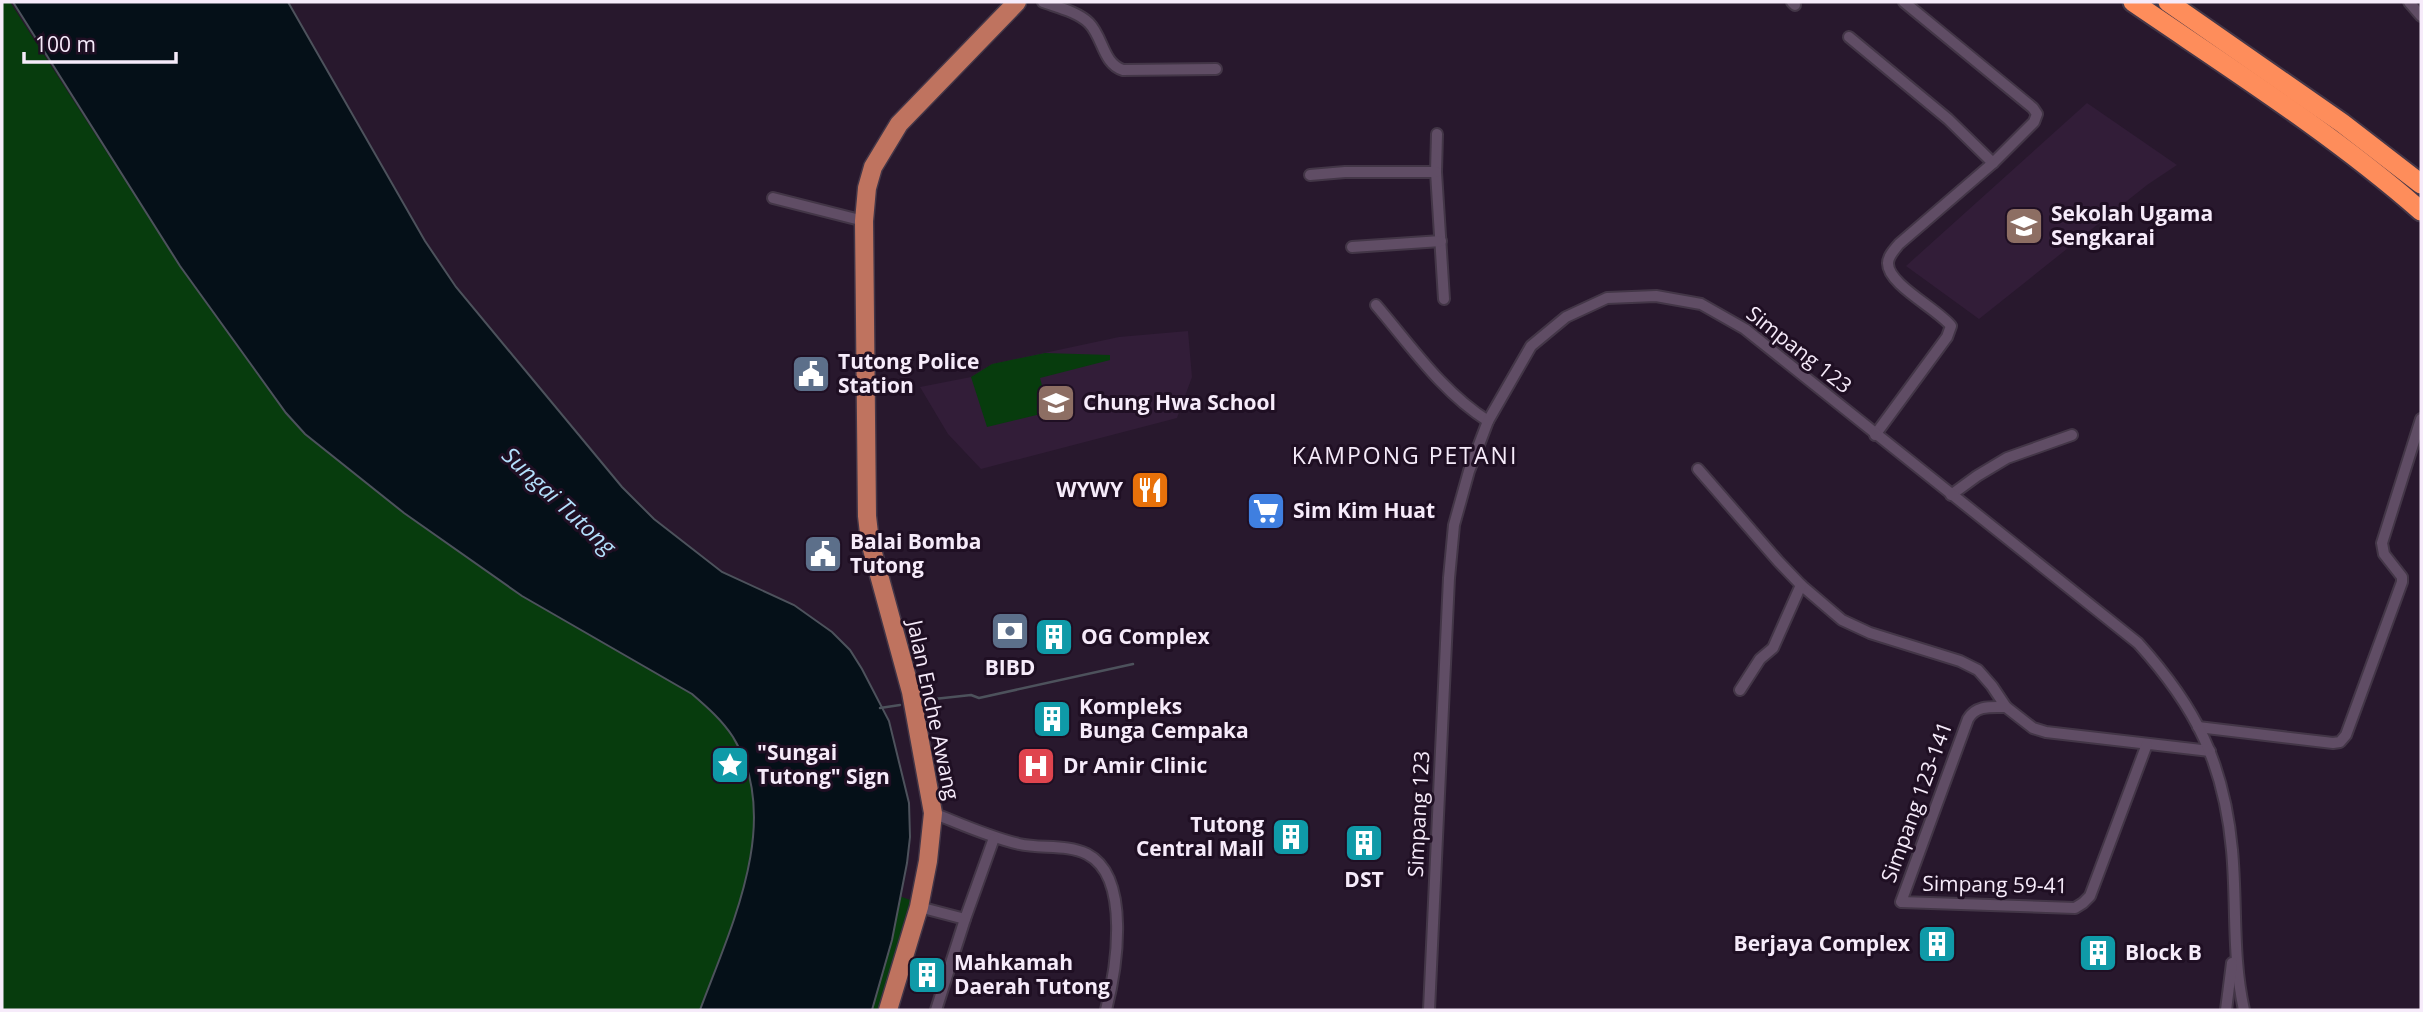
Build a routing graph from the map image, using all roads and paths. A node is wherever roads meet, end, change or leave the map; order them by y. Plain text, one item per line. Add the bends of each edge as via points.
1 (1017, 2) edge
2 (1043, 2) edge
3 (1904, 2) edge
4 (2133, 2) edge
5 (2168, 2) edge
6 (2409, 2) edge
7 (2421, 16) edge
8 (1849, 37) dead end
9 (1216, 69) dead end
10 (1437, 134) dead end
11 (1993, 163) junction
12 (1436, 172) junction
13 (2413, 172) edge
14 (1310, 174) dead end
15 (2421, 184) edge
16 (773, 198) dead end
17 (2421, 211) edge
18 (864, 221) junction
19 (1441, 241) junction
20 (1352, 247) dead end
21 (1444, 299) dead end
22 (1376, 305) dead end
23 (2421, 419) edge
24 (1488, 421) junction
25 (1875, 435) junction
26 (2072, 435) dead end
27 (1698, 469) dead end
28 (1951, 495) junction
29 (1801, 585) junction
30 (1740, 690) dead end
31 (2006, 707) junction
32 (2198, 727) junction
33 (2147, 744) junction
34 (2210, 751) junction
35 (933, 813) junction
36 (994, 838) junction
37 (1901, 902) joint
38 (919, 907) junction
39 (965, 919) junction
40 (2234, 933) junction
41 (888, 1010) edge
42 (936, 1010) edge
43 (1106, 1010) edge
44 (1429, 1010) edge
45 (2226, 1010) edge
46 (2244, 1010) edge

1 - 18 main road, Jalan Enche Awang via 899,124 873,167
2 - 9 street via 1089,23 1114,67
3 - 11 street via 2037,114
4 - 17 highway via 2308,122
5 - 13 highway
6 - 7 street
8 - 11 street
10 - 12 street
11 - 25 street via 1891,254 1892,276 1951,326
12 - 14 street
12 - 19 street
13 - 15 highway
16 - 18 street
18 - 35 main road, Jalan Enche Awang via 865,480 870,542 911,692
19 - 20 street
19 - 21 street
22 - 24 street via 1445,386
23 - 32 street via 2382,543 2402,583 2346,735 2333,743
24 - 25 street, Simpang 123 via 1531,346 1566,317 1607,298 1656,296 1701,304 1745,329
24 - 44 street, Simpang 123 via 1454,525
25 - 28 street, Simpang 123
26 - 28 street via 2007,458
27 - 29 street
28 - 32 street, Simpang 123 via 2138,643 2189,707
29 - 30 street via 1773,648
29 - 31 street via 1842,620 1978,670
31 - 33 street via 2046,732
31 - 37 street, Simpang 123-141 via 1979,708 1968,719
32 - 34 street, Simpang 123
33 - 34 street
33 - 37 street, Simpang 59-41 via 2090,895 2083,903 2075,908
34 - 40 street, Simpang 123 via 2232,851
35 - 36 street
35 - 38 main road, Jalan Enche Awang
36 - 39 street
36 - 43 street via 1082,852 1101,864 1111,886 1117,922 1116,961
38 - 39 street
38 - 41 main road, Jalan Enche Awang
39 - 42 street
40 - 45 street, Simpang 123
40 - 46 street, Simpang 123

